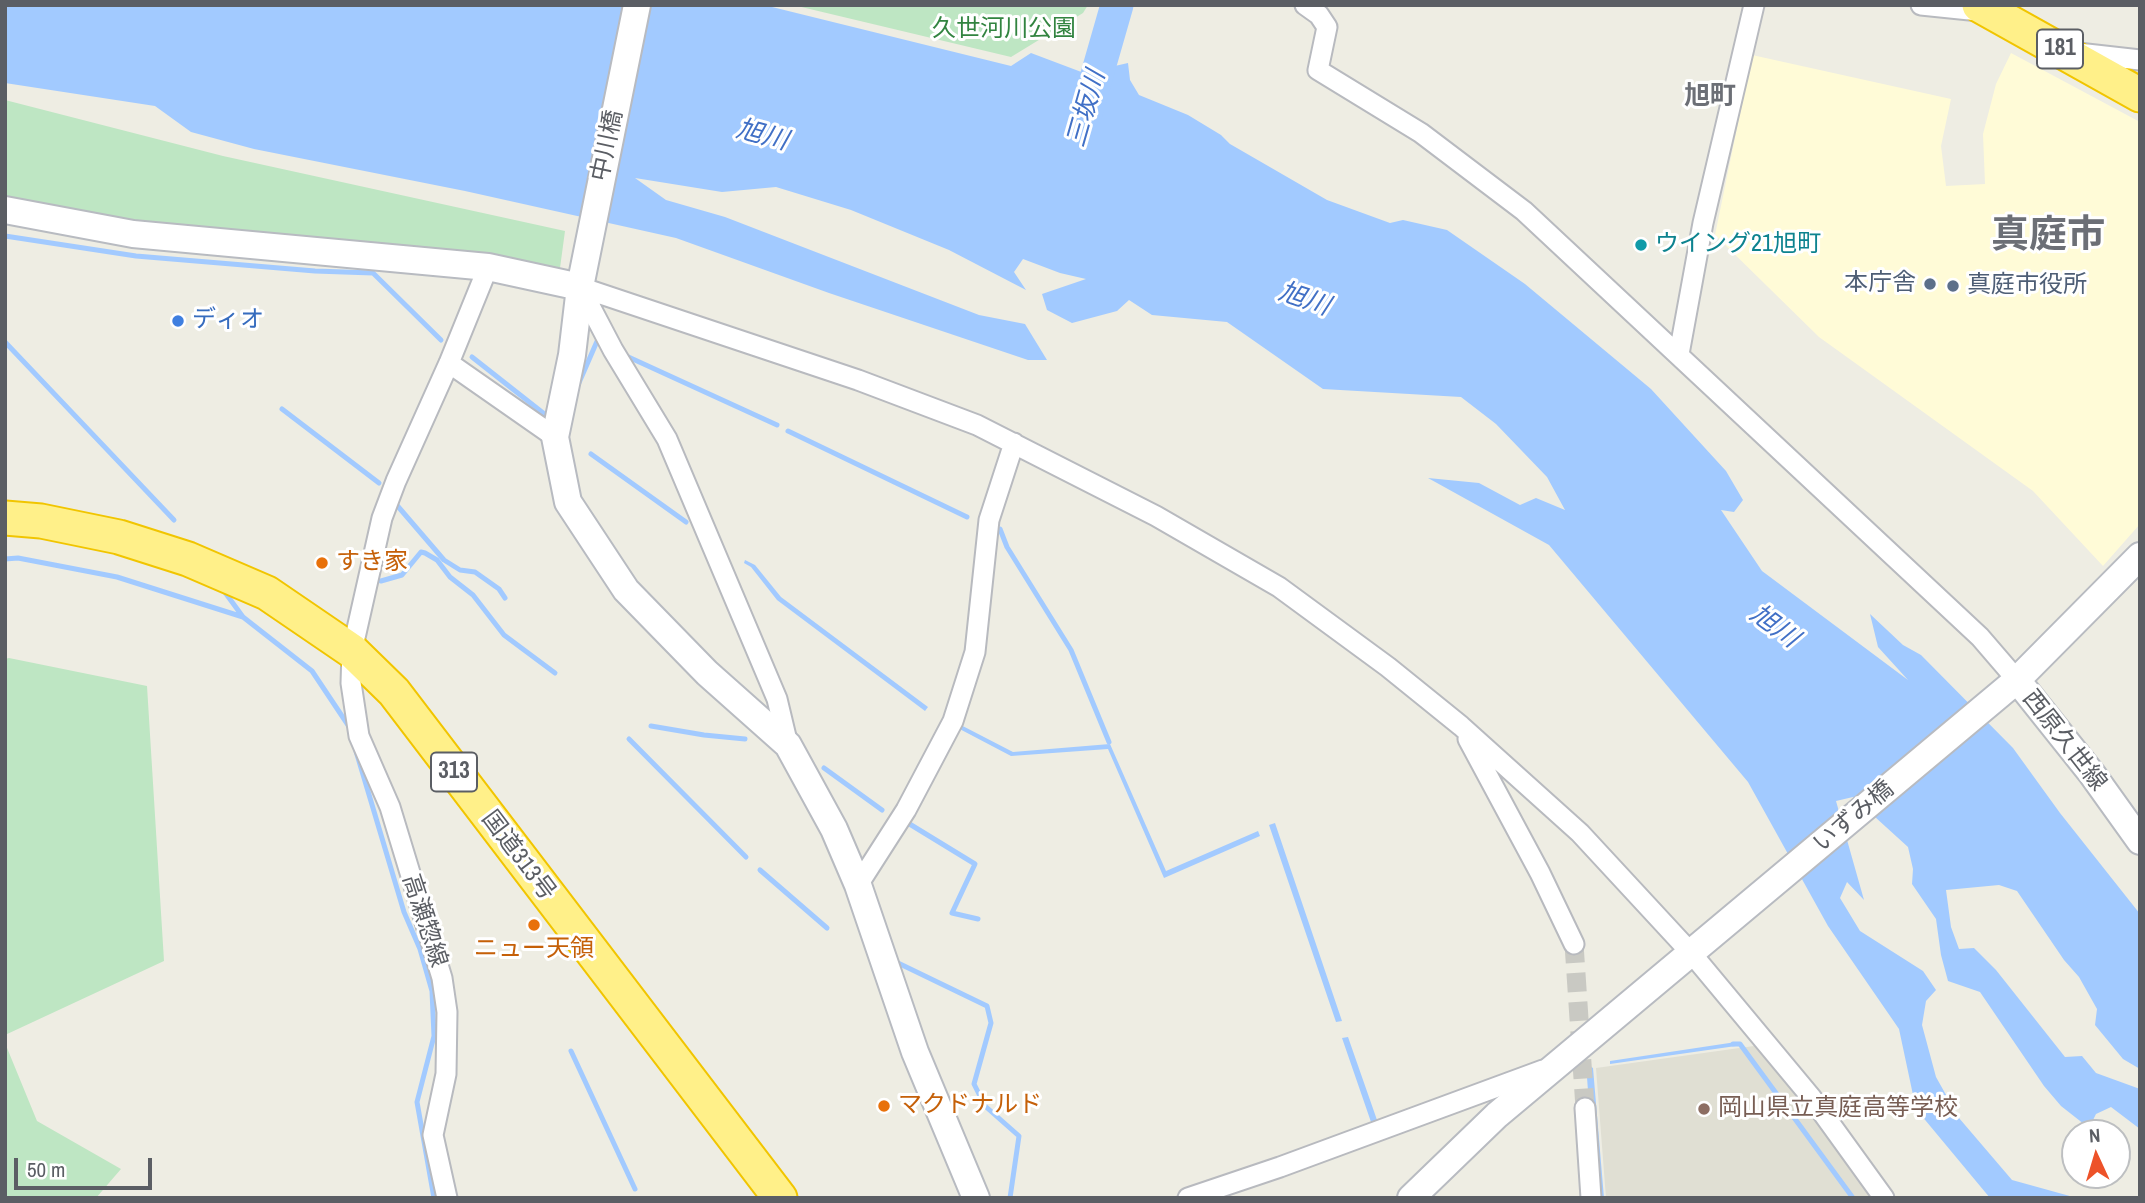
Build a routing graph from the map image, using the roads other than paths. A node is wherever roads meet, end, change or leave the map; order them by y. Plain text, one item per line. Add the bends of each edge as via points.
1 (637, 5) edge
2 (1305, 5) edge
3 (1754, 5) edge
4 (1927, 6) edge
5 (1985, 9) edge
6 (2063, 51) junction
7 (2140, 60) edge
8 (2140, 95) edge
9 (5, 210) edge
10 (488, 267) junction
11 (580, 287) junction
12 (1679, 354) junction
13 (449, 363) junction
14 (555, 437) junction
15 (1014, 443) junction
16 (5, 518) edge
17 (2140, 556) edge
18 (352, 651) junction
19 (2017, 680) junction
20 (1461, 726) junction
21 (788, 745) junction
22 (2140, 841) edge
23 (858, 885) junction
24 (1574, 944) tunnel mouth
25 (1692, 954) junction
26 (1558, 1065) junction
27 (1585, 1108) tunnel mouth
28 (447, 1198) edge
29 (780, 1198) edge
30 (976, 1198) edge
31 (1188, 1198) edge
32 (1411, 1198) edge
33 (1591, 1198) edge
34 (1884, 1198) edge

1 - 11 street, 中川橋
2 - 12 street via 1327,27 1318,69 1421,133 1524,211
3 - 12 street via 1703,223
4 - 5 street
5 - 6 highway, 181
6 - 7 street
6 - 8 highway, 181
9 - 10 street via 132,234
10 - 11 street
10 - 13 street, 高瀬惣線
11 - 14 street, 中川橋
11 - 15 street via 858,380
11 - 21 street via 667,439 777,699
12 - 19 street via 1980,637
13 - 14 street
13 - 18 street, 高瀬惣線 via 382,519
14 - 21 street via 568,502 626,590 707,673
15 - 20 street via 1156,516 1279,587
15 - 23 street via 989,520 975,652 953,721
16 - 18 highway, 国道313号 / 313 via 119,537 188,559 267,593
17 - 19 street, 西原久世線
18 - 28 street, 高瀬惣線 via 351,683 359,736 390,807 442,978 447,1012 446,1074 433,1135
18 - 29 highway, 国道313号 / 313 via 394,692
19 - 22 street, 西原久世線
19 - 25 street, いずみ橋
20 - 24 street
20 - 25 street via 1580,833
21 - 23 street via 834,829
23 - 30 street via 915,1052
25 - 26 street, いずみ橋
25 - 34 street via 1811,1097
26 - 31 street
26 - 32 street, いずみ橋 via 1497,1115
27 - 33 street

